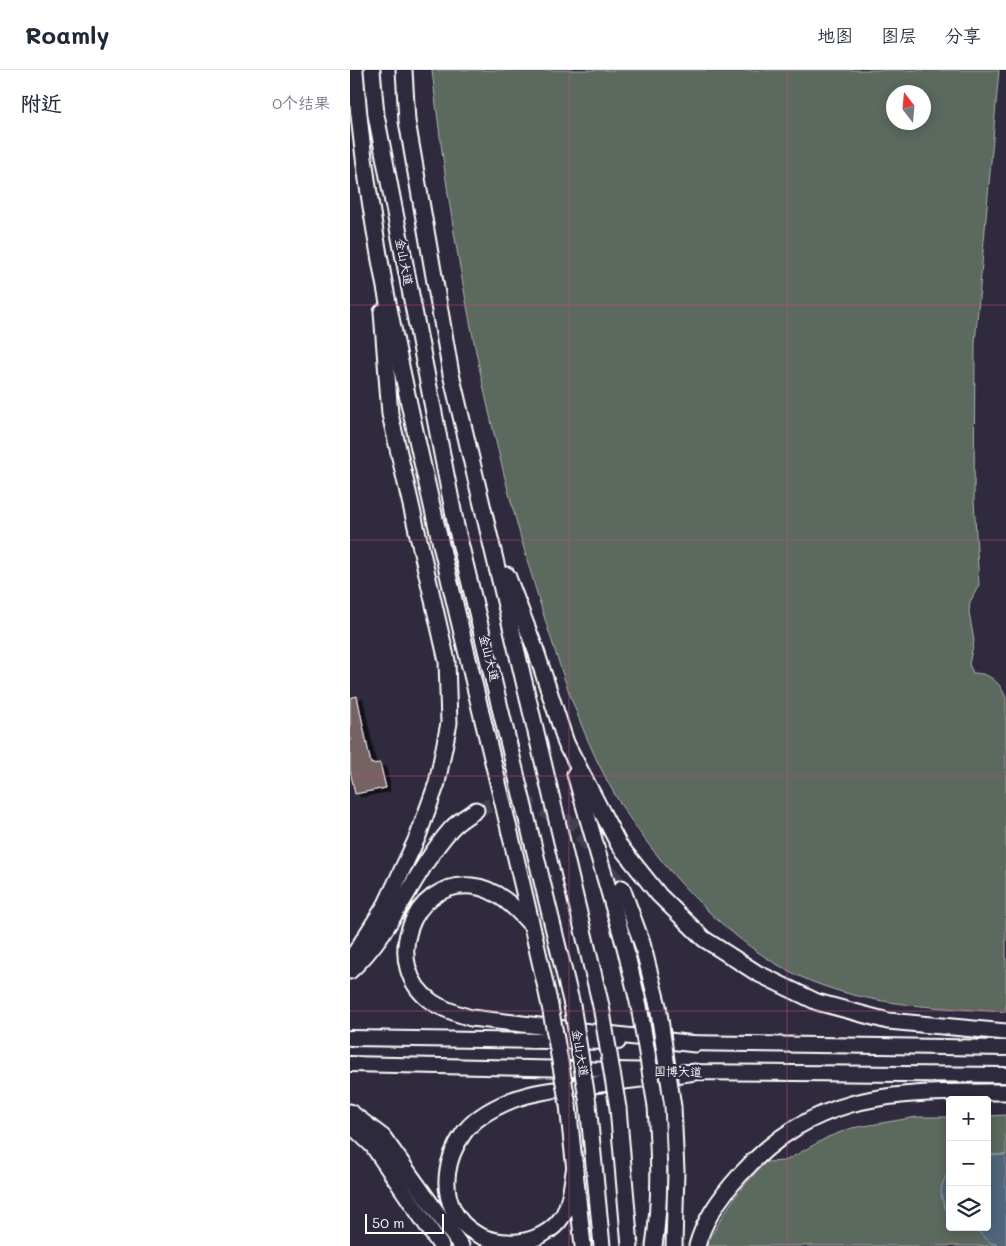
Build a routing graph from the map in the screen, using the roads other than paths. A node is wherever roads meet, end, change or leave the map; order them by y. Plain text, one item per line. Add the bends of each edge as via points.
1 (355, 70) edge
2 (372, 70) edge
3 (404, 70) edge
4 (377, 246) junction
5 (486, 518) junction
6 (565, 741) junction
7 (476, 810) tunnel mouth
8 (622, 888) tunnel mouth
9 (532, 926) junction
10 (350, 961) edge
11 (350, 971) edge
12 (1006, 1032) edge
13 (350, 1038) edge
14 (695, 1044) junction
15 (1006, 1048) edge
16 (350, 1064) edge
17 (695, 1072) junction
18 (1006, 1075) edge
19 (1006, 1092) edge
20 (350, 1112) edge
21 (350, 1124) edge
22 (575, 1166) junction
23 (441, 1246) edge
24 (461, 1246) edge
25 (583, 1246) edge
26 (602, 1246) edge
27 (630, 1246) edge
28 (654, 1246) edge
29 (674, 1246) edge
30 (697, 1246) edge

1 - 4 highway via 359,130
2 - 26 highway, 金山大道, bridge via 376,115 456,526 572,1005 588,1104
3 - 5 highway via 407,121 451,374
4 - 9 highway via 439,539
4 - 10 highway via 390,414 447,660 449,723 437,783 418,836 386,904
5 - 6 highway via 536,651
5 - 27 highway, bridge via 602,1006 618,1108
6 - 12 highway via 619,845 659,895 704,939 757,973 817,1002 888,1021
6 - 28 highway, bridge via 639,1006 656,1106 660,1172
7 - 11 highway via 452,828 434,850 390,925
8 - 29 highway, bridge via 642,943 658,1006 674,1107
9 - 14 highway via 515,907 494,893 473,886 454,887 435,895 416,913 406,936 404,960 414,984 431,1002 471,1018
9 - 22 highway, bridge via 568,1106
13 - 14 main road
14 - 15 main road
16 - 17 main road, 国博大道
17 - 18 main road, 国博大道
17 - 22 highway via 544,1091 512,1100 485,1114 464,1132 450,1156 446,1184 450,1204 462,1225 479,1238 502,1243 527,1242 547,1232 563,1217
19 - 30 highway via 901,1094 864,1100 827,1112 795,1128 746,1168 724,1193 701,1231
20 - 24 highway via 382,1137
21 - 23 highway via 373,1146
22 - 25 highway

